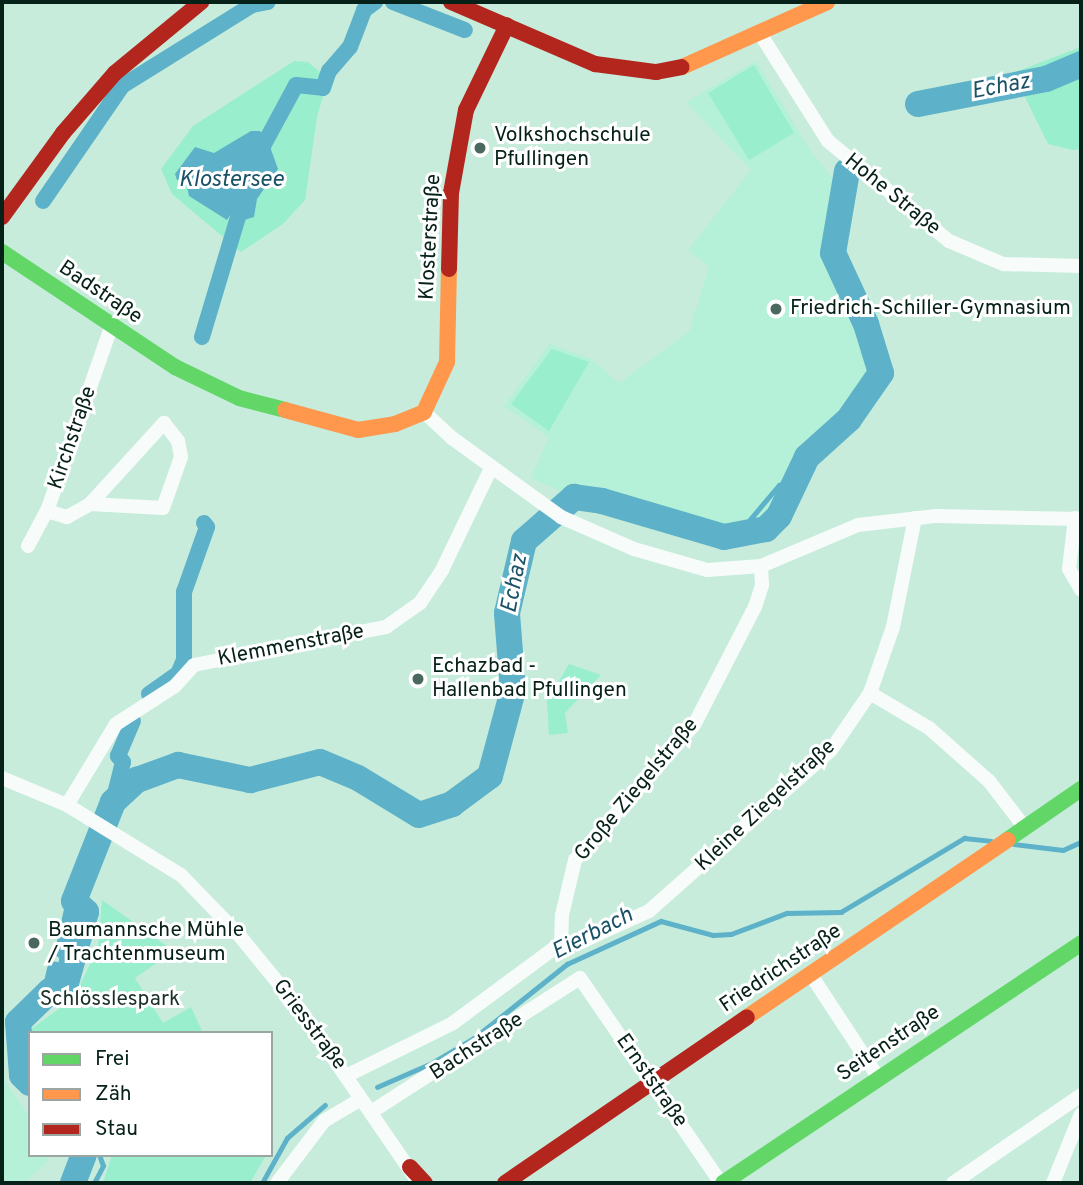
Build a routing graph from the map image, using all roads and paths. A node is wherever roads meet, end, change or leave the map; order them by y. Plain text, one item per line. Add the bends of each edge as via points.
1 (201, 2) edge
2 (451, 2) edge
3 (827, 2) edge
4 (507, 25) junction
5 (761, 35) junction
6 (2, 217) edge
7 (2, 252) edge
8 (1081, 266) edge
9 (111, 327) junction
10 (424, 412) junction
11 (491, 468) junction
12 (90, 504) junction
13 (47, 512) junction
14 (915, 518) junction
15 (1078, 519) edge
16 (28, 546) dead end
17 (761, 566) junction
18 (1081, 590) edge
19 (870, 693) junction
20 (2, 778) edge
21 (1081, 789) edge
22 (66, 805) junction
23 (1025, 828) junction
24 (561, 943) junction
25 (1081, 943) edge
26 (811, 975) junction
27 (580, 978) joint
28 (878, 1077) junction
29 (351, 1080) junction
30 (653, 1082) junction
31 (1081, 1095) edge
32 (363, 1105) junction
33 (1081, 1114) edge
34 (410, 1167) junction
35 (276, 1183) edge
36 (418, 1183) edge
37 (425, 1183) edge
38 (505, 1183) edge
39 (722, 1183) edge
40 (953, 1183) edge
41 (1053, 1183) edge

1 - 6 main road via 115,73 63,133
2 - 4 main road
3 - 5 main road
4 - 5 main road via 556,50 631,71 692,65
4 - 10 main road, Klosterstraße via 466,110 451,193 447,362
5 - 8 street, Hohe Straße via 811,119 841,155 949,241 1003,264
7 - 9 main road, Badstraße
9 - 10 main road, Badstraße via 239,398 358,430 395,424
9 - 13 street, Kirchstraße
10 - 11 street
11 - 17 street via 561,517 634,549 707,570
11 - 22 street, Klemmenstraße via 421,603 386,627 194,665 175,686 116,724
12 - 12 street via 151,433 164,423 178,441 181,457 163,508
12 - 13 street via 67,517
13 - 16 street, Kirchstraße
14 - 15 street
14 - 17 street via 858,525
14 - 19 street, Kleine Ziegelstraße via 893,627
15 - 18 street via 1069,569
17 - 24 street, Große Ziegelstraße via 762,585 755,607 694,725 575,860 562,915
19 - 23 street via 949,746 989,781
19 - 24 street, Kleine Ziegelstraße via 831,750 649,911 581,943
20 - 22 street, Griesstraße
21 - 23 main road, Friedrichstraße
22 - 29 street, Griesstraße via 181,875 239,935
23 - 26 main road, Friedrichstraße
24 - 29 street via 453,1023
25 - 28 main road, Seitenstraße
26 - 28 street
26 - 30 main road, Friedrichstraße
27 - 30 street, Ernststraße
27 - 32 street, Bachstraße
28 - 39 main road, Seitenstraße
29 - 32 street, Griesstraße
30 - 38 main road, Friedrichstraße
30 - 39 street, Ernststraße
31 - 40 street
32 - 34 street, Griesstraße
32 - 35 street, Bachstraße via 324,1121
33 - 41 street
34 - 36 street, Griesstraße
34 - 37 main road

